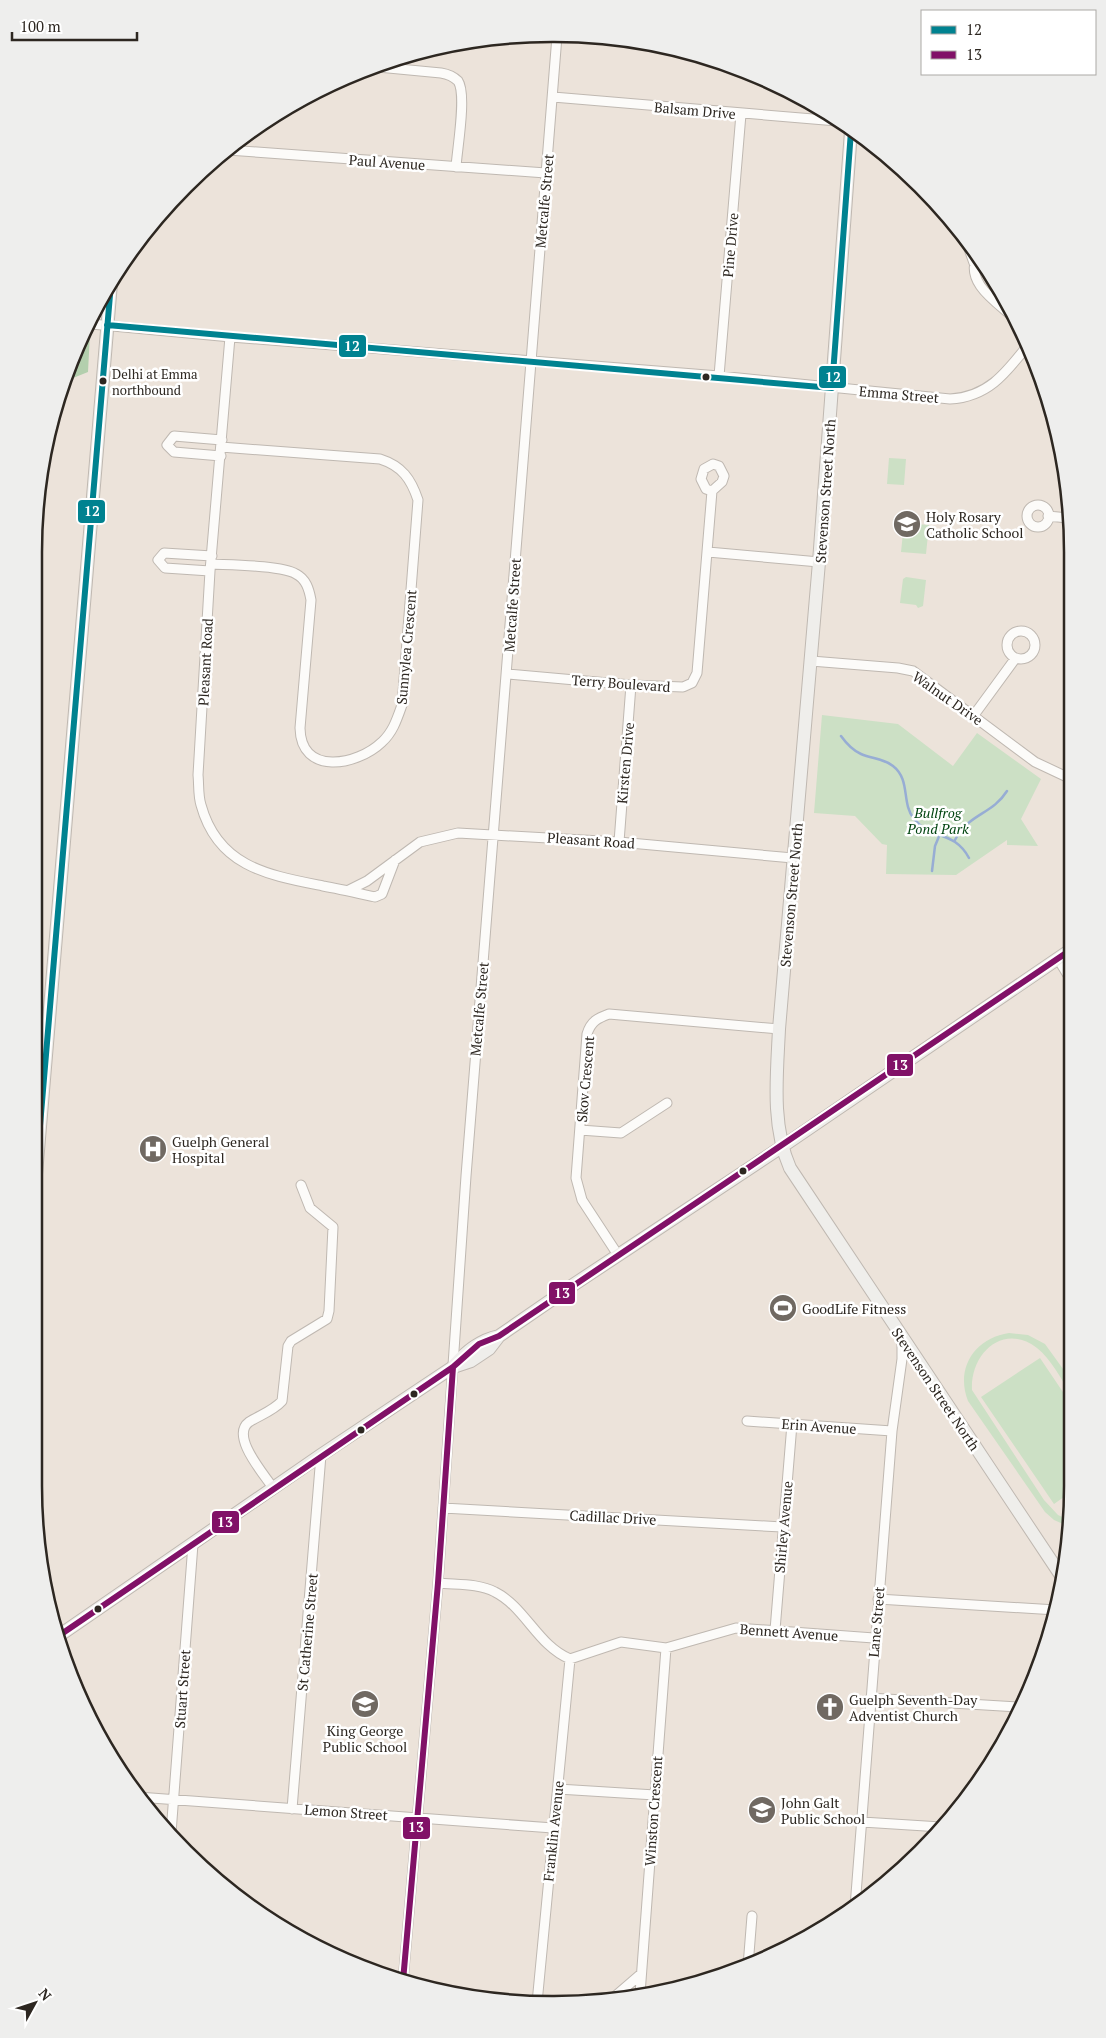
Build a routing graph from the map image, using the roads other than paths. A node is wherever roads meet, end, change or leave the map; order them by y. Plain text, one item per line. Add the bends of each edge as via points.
1 (557, 42) edge
2 (394, 69) edge
3 (553, 97) junction
4 (741, 114) junction
5 (822, 120) edge
6 (850, 138) edge
7 (239, 151) edge
8 (456, 167) junction
9 (546, 173) junction
10 (975, 266) edge
11 (110, 300) edge
12 (997, 301) edge
13 (96, 324) edge
14 (108, 325) junction
15 (230, 337) junction
16 (1022, 352) edge
17 (531, 362) junction
18 (720, 376) junction
19 (832, 388) junction
20 (221, 447) junction
21 (712, 491) dead end
22 (1048, 516) dead end
23 (1062, 517) edge
24 (708, 552) junction
25 (820, 562) junction
26 (211, 564) junction
27 (1015, 659) dead end
28 (811, 661) junction
29 (507, 674) junction
30 (631, 685) junction
31 (974, 715) junction
32 (1064, 776) edge
33 (495, 834) junction
34 (619, 842) junction
35 (793, 858) junction
36 (395, 860) junction
37 (349, 890) junction
38 (1064, 955) edge
39 (1058, 959) junction
40 (1064, 969) edge
41 (779, 1029) junction
42 (667, 1103) dead end
43 (42, 1104) edge
44 (580, 1130) junction
45 (783, 1146) junction
46 (301, 1185) dead end
47 (618, 1255) junction
48 (902, 1338) junction
49 (452, 1367) junction
50 (747, 1421) dead end
51 (792, 1424) junction
52 (892, 1431) junction
53 (321, 1455) junction
54 (273, 1488) junction
55 (443, 1508) junction
56 (782, 1527) junction
57 (193, 1544) junction
58 (1056, 1569) edge
59 (438, 1583) junction
60 (878, 1598) junction
61 (1048, 1609) edge
62 (775, 1630) junction
63 (65, 1633) edge
64 (874, 1638) junction
65 (666, 1648) junction
66 (570, 1659) junction
67 (870, 1698) junction
68 (1013, 1707) edge
69 (558, 1789) junction
70 (654, 1795) junction
71 (150, 1798) edge
72 (173, 1800) junction
73 (292, 1808) junction
74 (418, 1818) junction
75 (862, 1822) junction
76 (172, 1825) edge
77 (933, 1826) edge
78 (553, 1828) junction
79 (856, 1896) edge
80 (752, 1916) dead end
81 (749, 1957) edge
82 (405, 1973) edge
83 (641, 1974) junction
84 (640, 1988) edge
85 (622, 1991) edge
86 (538, 1995) edge

1 - 3 street, Metcalfe Street
2 - 8 street via 451,75 458,82 461,96
3 - 4 street, Balsam Drive
3 - 9 street, Metcalfe Street
4 - 5 street, Balsam Drive
4 - 18 street, Pine Drive
6 - 19 main road, Stevenson Street North
7 - 8 street, Paul Avenue
8 - 9 street, Paul Avenue
9 - 17 street, Metcalfe Street
10 - 12 street via 979,284
11 - 14 main road
13 - 14 street, Emma Street
14 - 15 street, Emma Street
14 - 43 main road
15 - 17 street, Emma Street
15 - 20 street, Pleasant Road
16 - 19 street, Emma Street via 993,385 962,398
17 - 18 street, Emma Street
17 - 29 street, Metcalfe Street
18 - 19 street, Emma Street
19 - 25 main road, Stevenson Street North
20 - 20 street, Sunnylea Crescent via 174,452 168,445 174,436
20 - 26 street, Pleasant Road
20 - 26 street, Sunnylea Crescent via 380,460 394,464 413,485 418,500 402,705 383,742 351,760 330,762 314,758 307,752 300,728 311,600 309,588 302,578 284,570
21 - 24 street, Terry Boulevard
22 - 23 street
24 - 25 street
24 - 30 street, Terry Boulevard via 697,672 692,683 683,687
25 - 28 main road, Stevenson Street North
26 - 26 street, Sunnylea Crescent via 165,568 158,560 164,553
26 - 37 street, Pleasant Road via 198,775 201,804 210,826 228,852 252,869 281,878
27 - 31 street
28 - 31 street, Walnut Drive via 913,672
28 - 35 main road, Stevenson Street North
29 - 30 street, Terry Boulevard
29 - 33 street, Metcalfe Street
30 - 34 street, Kirsten Drive
31 - 32 street, Walnut Drive via 1035,762
33 - 34 street, Pleasant Road
33 - 36 street, Pleasant Road via 441,836 420,842
33 - 49 street, Metcalfe Street
34 - 35 street, Pleasant Road
35 - 41 main road, Stevenson Street North
36 - 37 street, Pleasant Road
36 - 37 street, Pleasant Road via 382,894 375,897
38 - 39 main road
39 - 40 street
39 - 45 main road
41 - 44 street, Skov Crescent via 610,1014 597,1018 587,1034
41 - 45 main road, Stevenson Street North via 776,1093
42 - 44 street via 621,1133
44 - 47 street, Skov Crescent via 576,1178 579,1193
45 - 47 main road
45 - 48 main road, Stevenson Street North via 790,1168
46 - 54 street via 310,1208 333,1227 329,1311 327,1319 288,1346 282,1401 247,1423 242,1433 244,1443
47 - 49 main road via 499,1336 489,1349
48 - 52 street, Lane Street
48 - 58 main road, Stevenson Street North
49 - 53 main road
49 - 55 street, Metcalfe Street
50 - 51 street, Erin Avenue
51 - 52 street, Erin Avenue
51 - 56 street, Shirley Avenue
52 - 60 street, Lane Street
53 - 54 main road
53 - 73 street, St Catherine Street
54 - 57 main road
55 - 56 street, Cadillac Drive
55 - 59 street, Metcalfe Street
56 - 62 street, Shirley Avenue
57 - 63 main road
57 - 72 street, Stuart Street
59 - 66 street via 476,1586 495,1592 553,1649
59 - 74 street, Metcalfe Street
60 - 61 street
60 - 64 street, Lane Street
62 - 64 street, Bennett Avenue
62 - 65 street, Bennett Avenue via 736,1628
64 - 67 street, Lane Street
65 - 66 street, Bennett Avenue via 621,1642
65 - 70 street, Winston Crescent
66 - 69 street, Franklin Avenue
67 - 68 street
67 - 75 street, Lane Street
69 - 70 street
69 - 78 street, Franklin Avenue
70 - 83 street, Winston Crescent
71 - 72 street, Lemon Street
72 - 73 street, Lemon Street
72 - 76 street, Stuart Street
73 - 74 street, Lemon Street
74 - 78 street, Lemon Street
74 - 82 street, Metcalfe Street
75 - 77 street
75 - 79 street, Lane Street
78 - 86 street, Franklin Avenue
80 - 81 street
83 - 84 street, Winston Crescent
83 - 85 street

